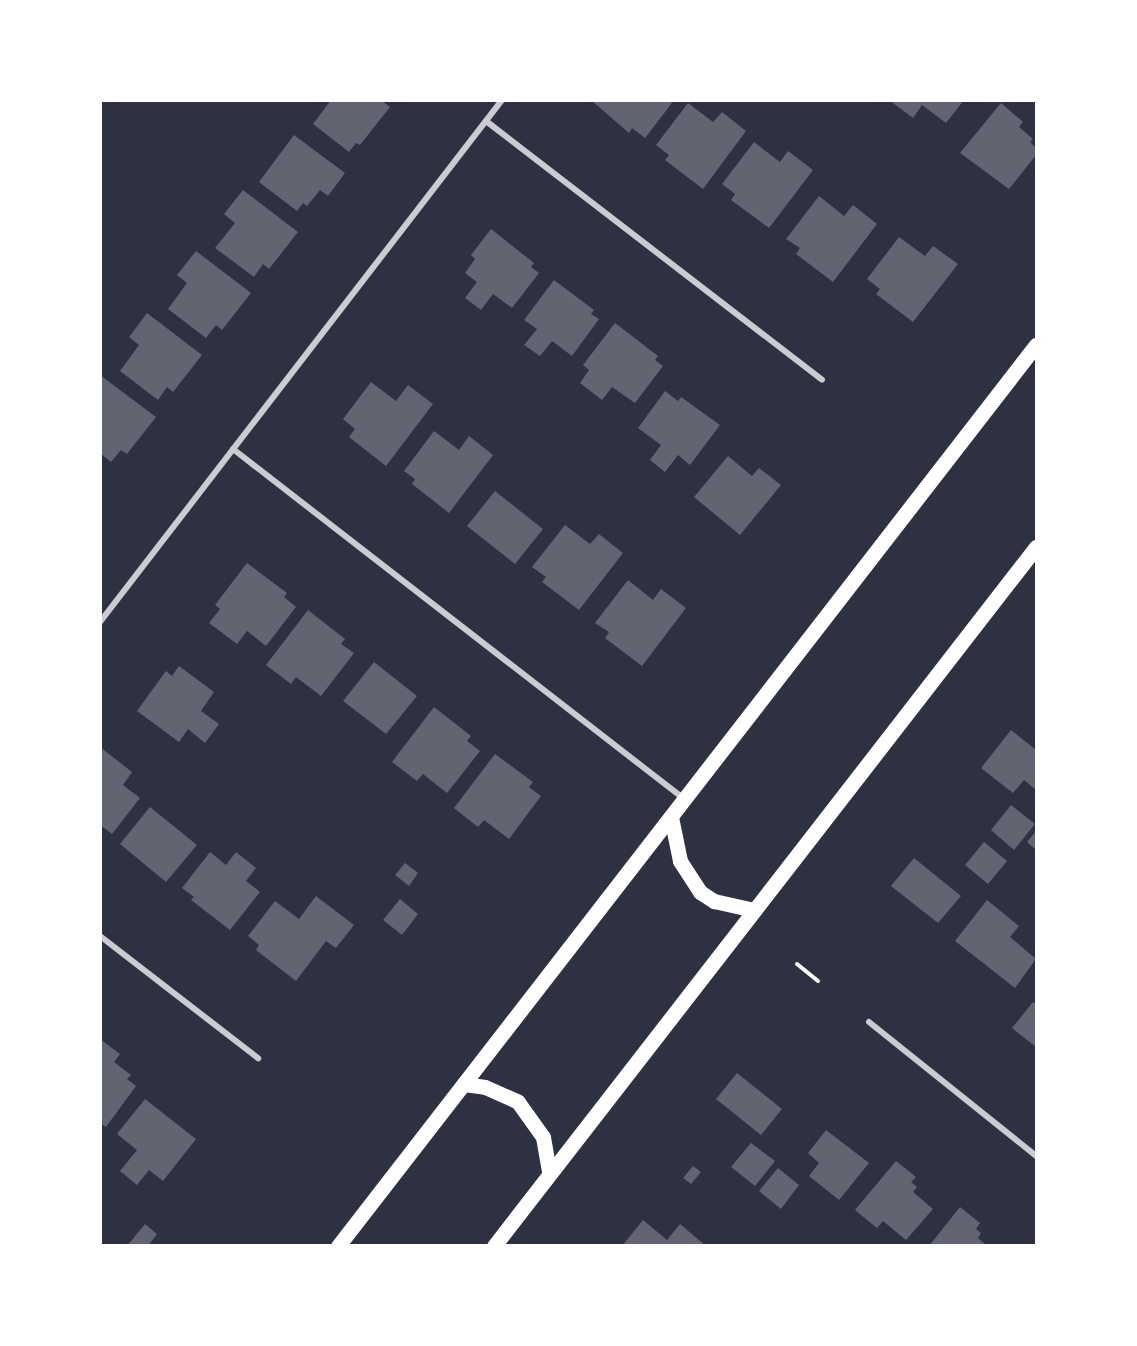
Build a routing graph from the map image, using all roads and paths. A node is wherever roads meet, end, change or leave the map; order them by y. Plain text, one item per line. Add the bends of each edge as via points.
1 (502, 100) edge
2 (486, 121) junction
3 (1036, 345) edge
4 (822, 380) dead end
5 (233, 449) junction
6 (1036, 547) edge
7 (100, 622) edge
8 (685, 799) junction
9 (671, 817) junction
10 (754, 910) junction
11 (100, 936) edge
12 (797, 964) dead end
13 (818, 981) dead end
14 (869, 1022) dead end
15 (258, 1058) dead end
16 (464, 1084) junction
17 (1036, 1156) edge
18 (549, 1172) junction
19 (338, 1245) edge
20 (494, 1245) edge

1 - 2 street
2 - 4 street
2 - 5 street
3 - 8 main road
5 - 7 street
5 - 8 street
6 - 10 main road
8 - 9 main road
9 - 10 main road via 680,861 700,892 714,901
9 - 16 main road
10 - 18 main road
11 - 15 street
12 - 13 path
14 - 17 street
16 - 18 main road via 518,1102 543,1137
16 - 19 main road
18 - 20 main road

